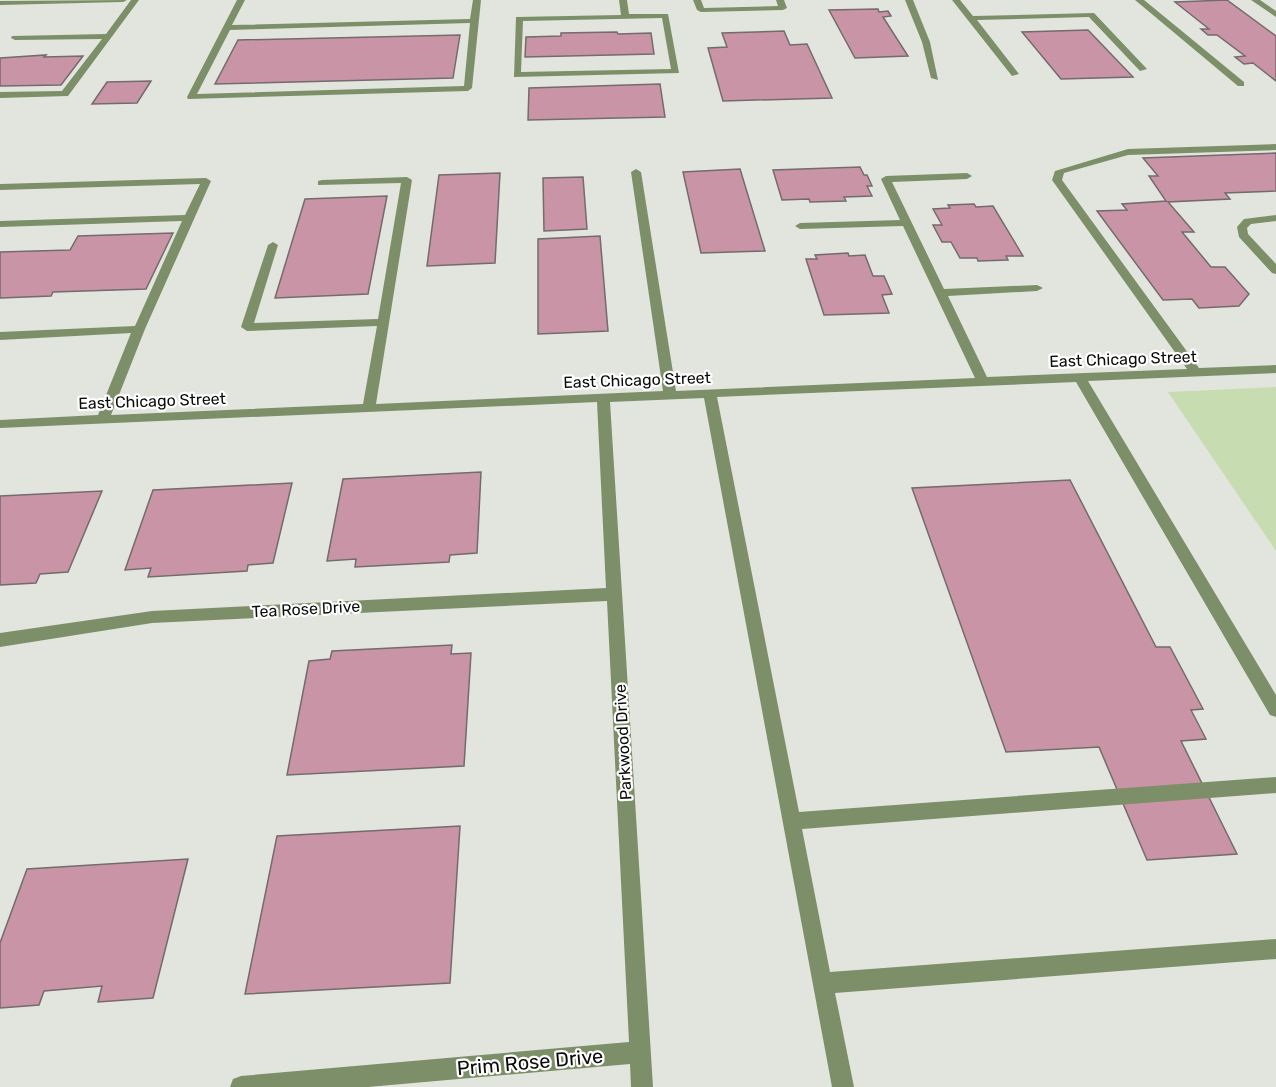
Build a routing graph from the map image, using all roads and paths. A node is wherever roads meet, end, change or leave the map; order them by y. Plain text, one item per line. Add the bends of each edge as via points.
1 (123, 0) edge
2 (135, 0) edge
3 (242, 0) edge
4 (477, 0) edge
5 (623, 0) edge
6 (698, 0) edge
7 (780, 0) edge
8 (909, 0) edge
9 (956, 0) edge
10 (1139, 0) edge
11 (1255, 0) edge
12 (3, 2) edge
13 (1276, 15) edge
14 (625, 16) junction
15 (971, 18) junction
16 (474, 21) junction
17 (227, 28) junction
18 (109, 36) junction
19 (15, 38) dead end
20 (1143, 69) dead end
21 (1015, 74) dead end
22 (935, 78) dead end
23 (1241, 84) dead end
24 (0, 95) edge
25 (1276, 147) edge
26 (636, 172) dead end
27 (966, 176) dead end
28 (322, 183) dead end
29 (0, 187) edge
30 (189, 218) junction
31 (1276, 218) edge
32 (907, 223) junction
33 (0, 224) edge
34 (800, 226) dead end
35 (273, 245) dead end
36 (1276, 271) edge
37 (1037, 288) dead end
38 (940, 293) junction
39 (383, 322) junction
40 (139, 329) junction
41 (0, 336) edge
42 (1276, 369) edge
43 (1196, 373) junction
44 (1080, 378) junction
45 (983, 382) junction
46 (710, 393) junction
47 (670, 395) junction
48 (603, 398) junction
49 (369, 408) junction
50 (103, 419) junction
51 (0, 424) edge
52 (615, 594) junction
53 (0, 640) edge
54 (1276, 710) edge
55 (1276, 785) edge
56 (791, 821) junction
57 (1276, 949) edge
58 (822, 983) junction
59 (640, 1052) junction
60 (241, 1087) edge
61 (642, 1087) edge
62 (843, 1087) edge

1 - 12 street
2 - 18 street
3 - 17 street
4 - 16 street
5 - 14 street
6 - 7 street via 701,10 783,8
8 - 22 street
9 - 15 street
10 - 23 street
11 - 13 street
14 - 14 street via 519,19 517,75 676,71 665,16
15 - 20 street via 1091,15
15 - 21 street
16 - 17 street
16 - 17 street via 468,88 191,97
18 - 19 street
18 - 24 street via 65,94
25 - 43 street via 1128,152 1060,171 1057,180
26 - 47 street
27 - 32 street via 886,179
28 - 39 street via 407,180
29 - 30 street via 206,181
30 - 33 street
30 - 40 street
31 - 36 street via 1248,221 1242,227 1243,235
32 - 34 street
32 - 38 street
35 - 39 street via 247,327
37 - 38 street
38 - 45 street
39 - 49 street
40 - 41 street
40 - 50 street
42 - 43 street, East Chicago Street
43 - 44 street, East Chicago Street
44 - 45 street, East Chicago Street
44 - 54 street
45 - 46 street, East Chicago Street
46 - 47 street, East Chicago Street
46 - 56 street
47 - 48 street, East Chicago Street
48 - 49 street, East Chicago Street
48 - 52 street, Parkwood Drive
49 - 50 street, East Chicago Street
50 - 51 street, East Chicago Street
52 - 53 street, Tea Rose Drive via 153,617
52 - 59 street, Parkwood Drive
55 - 56 street
56 - 58 street
57 - 58 street
58 - 62 street
59 - 60 street, Prim Rose Drive
59 - 61 street, Parkwood Drive

